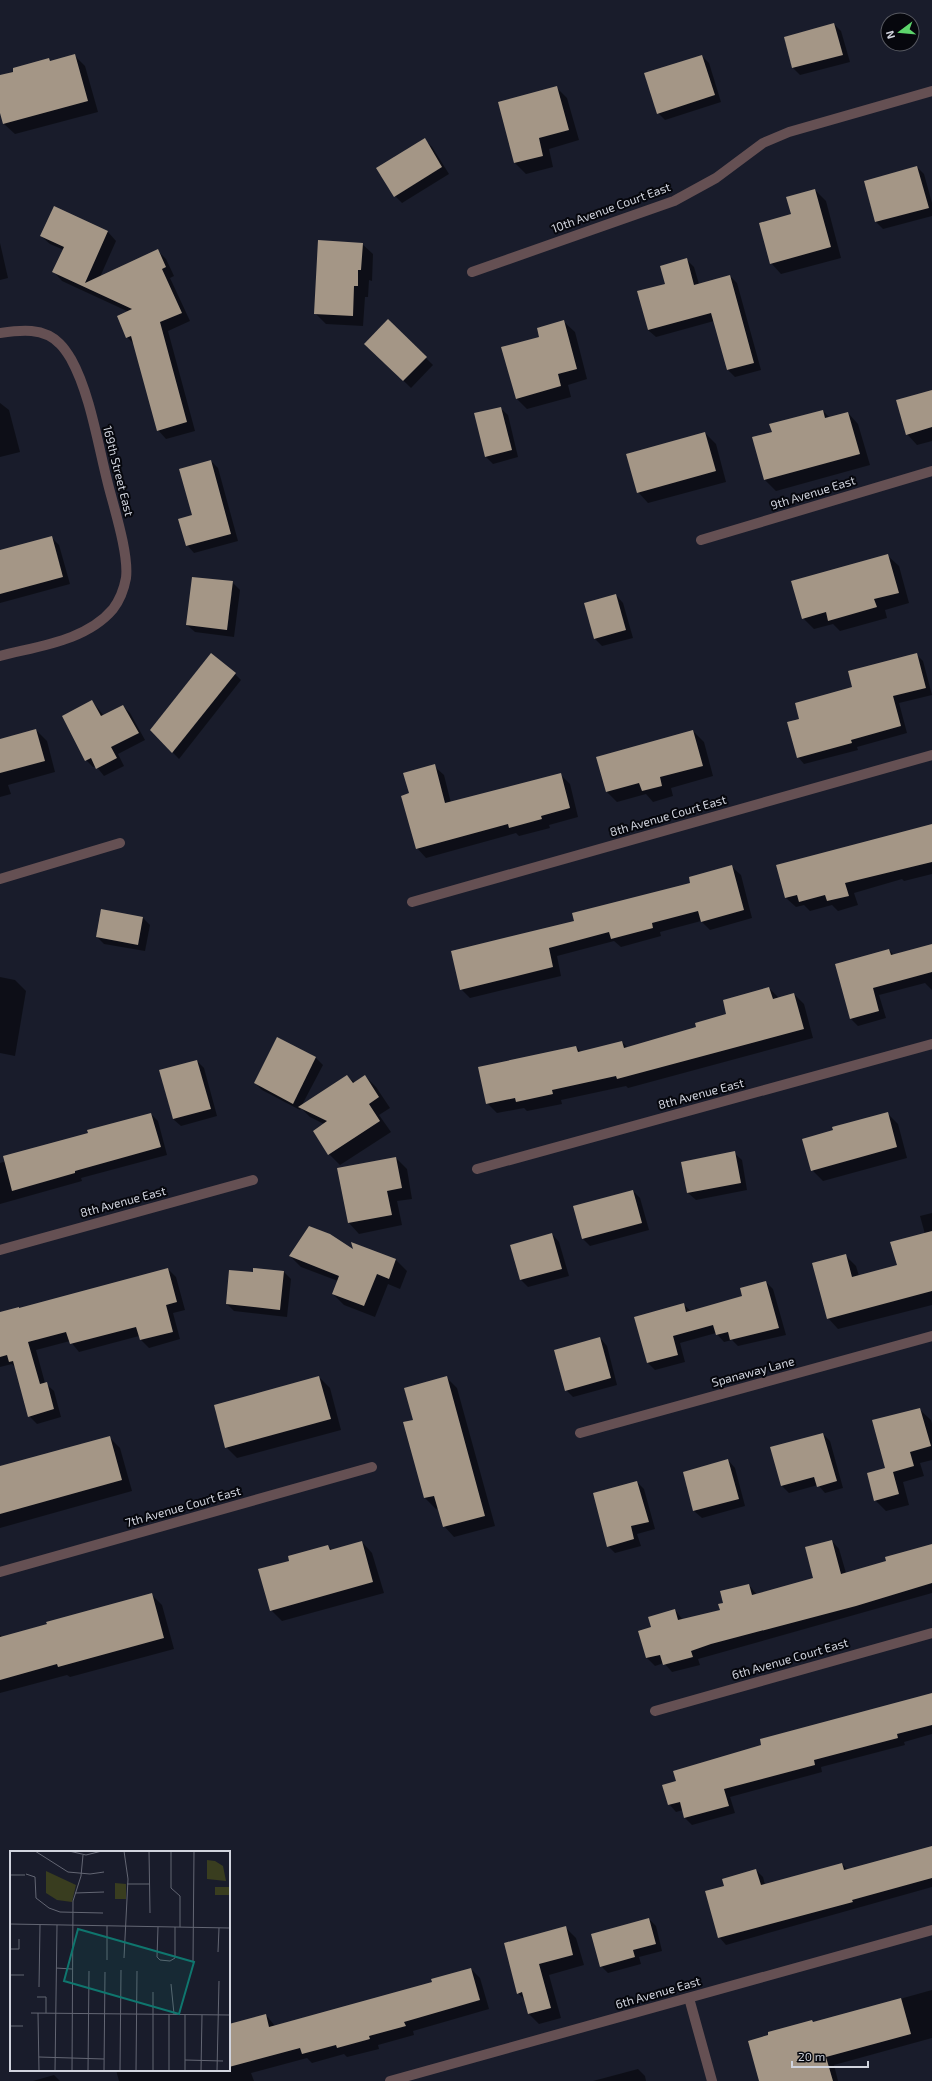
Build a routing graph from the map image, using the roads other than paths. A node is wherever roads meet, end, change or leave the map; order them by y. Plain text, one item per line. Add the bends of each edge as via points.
1 (932, 91) edge
2 (472, 272) dead end
3 (0, 333) edge
4 (932, 470) edge
5 (701, 540) dead end
6 (0, 656) edge
7 (932, 755) edge
8 (120, 844) dead end
9 (0, 879) edge
10 (412, 902) dead end
11 (932, 1044) edge
12 (478, 1169) dead end
13 (253, 1180) dead end
14 (0, 1250) edge
15 (932, 1336) edge
16 (580, 1433) dead end
17 (372, 1467) dead end
18 (0, 1572) edge
19 (932, 1633) edge
20 (655, 1711) dead end
21 (932, 1930) edge
22 (689, 1998) junction
23 (390, 2081) edge
24 (712, 2081) edge

1 - 2 street, 10th Avenue Court East via 789,132 763,143 716,178 674,201
3 - 6 street, 169th Street East via 21,330 46,335 59,343 71,359 86,399 123,545 126,578 113,609 92,628
4 - 5 street, 9th Avenue East
7 - 10 street, 8th Avenue Court East
8 - 9 street
11 - 12 street, 8th Avenue East
13 - 14 street, 8th Avenue East
15 - 16 street, Spanaway Lane
17 - 18 street, 7th Avenue Court East
19 - 20 street, 6th Avenue Court East
21 - 22 street, 6th Avenue East
22 - 23 street, 6th Avenue East
22 - 24 street

